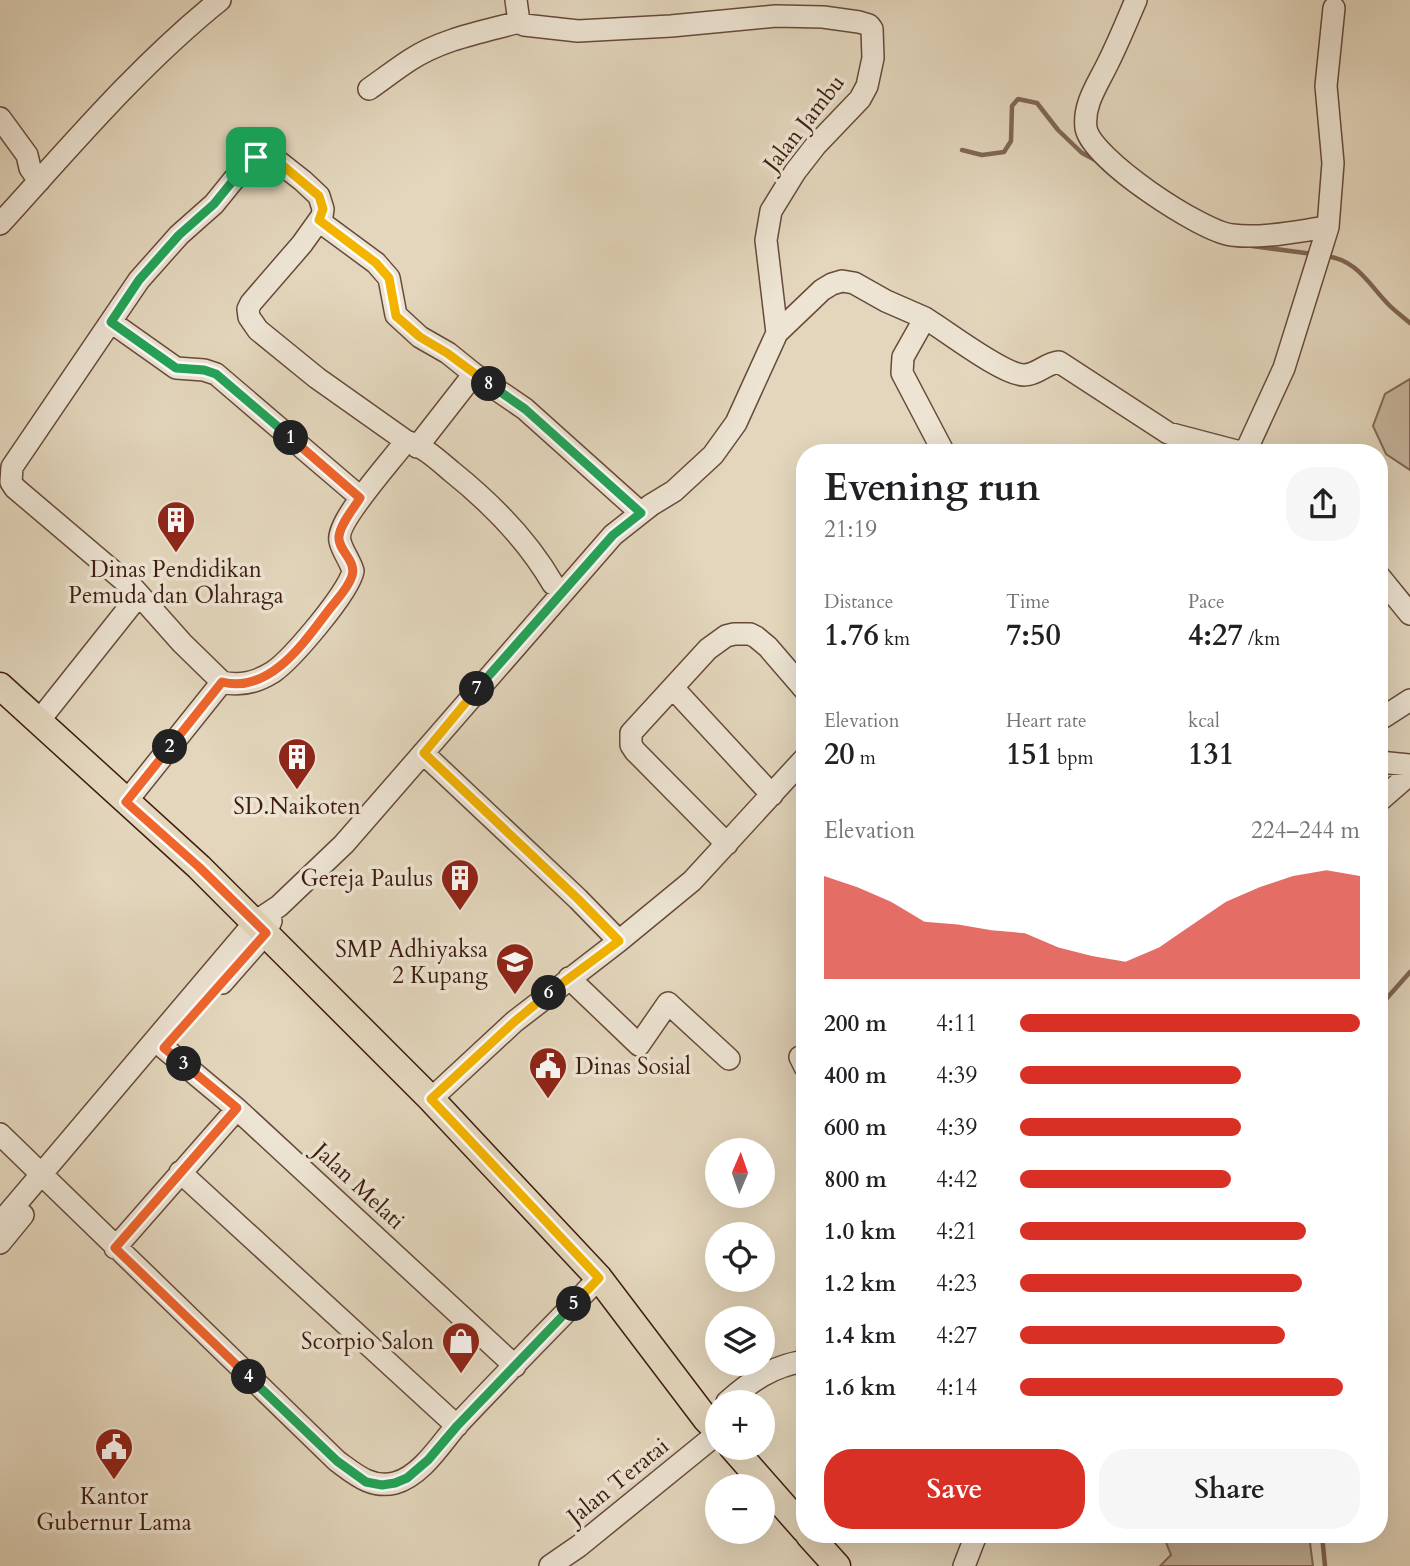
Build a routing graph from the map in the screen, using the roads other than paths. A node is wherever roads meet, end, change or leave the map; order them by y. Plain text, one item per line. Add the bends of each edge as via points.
1 (220, 0) edge
2 (516, 0) edge
3 (1136, 0) edge
4 (1334, 8) dead end
5 (519, 22) junction
6 (369, 89) dead end
7 (0, 118) edge
8 (39, 181) junction
9 (319, 220) junction
10 (0, 224) edge
11 (1323, 244) junction
12 (925, 318) junction
13 (111, 322) junction
14 (777, 333) junction
15 (474, 374) junction
16 (411, 444) junction
17 (939, 444) edge
18 (1210, 444) edge
19 (1249, 444) edge
20 (360, 498) junction
21 (641, 513) junction
22 (553, 584) dead end
23 (1388, 587) edge
24 (139, 595) junction
25 (1410, 614) edge
26 (796, 680) edge
27 (222, 682) junction
28 (0, 686) edge
29 (673, 688) junction
30 (1410, 700) edge
31 (1388, 714) edge
32 (38, 722) junction
33 (424, 753) junction
34 (1388, 762) edge
35 (1410, 765) edge
36 (796, 768) edge
37 (1410, 774) edge
38 (1388, 793) edge
39 (772, 795) junction
40 (126, 802) junction
41 (727, 844) junction
42 (260, 927) junction
43 (619, 941) junction
44 (569, 978) junction
45 (164, 1048) junction
46 (729, 1059) dead end
47 (431, 1099) junction
48 (237, 1108) junction
49 (0, 1134) edge
50 (180, 1172) junction
51 (46, 1178) junction
52 (0, 1223) edge
53 (0, 1242) edge
54 (115, 1248) junction
55 (599, 1278) junction
56 (796, 1363) edge
57 (515, 1366) junction
58 (740, 1390) edge
59 (705, 1410) edge
60 (457, 1426) junction
61 (705, 1432) edge
62 (743, 1460) edge
63 (796, 1520) edge
64 (816, 1543) edge
65 (973, 1543) edge
66 (550, 1566) edge
67 (837, 1566) edge
68 (964, 1566) edge

1 - 8 street via 138,75
2 - 5 street
3 - 11 street via 1090,97 1086,127 1095,146 1126,174 1199,225 1234,236
4 - 11 street via 1326,86 1333,163
5 - 6 street via 439,45
5 - 14 street, Jalan Jambu via 562,31 776,16 869,24 874,38 867,86 795,172 771,211 766,240
7 - 8 street
8 - 10 street
9 - 13 street via 323,209 319,196 275,159 256,157 139,280
9 - 15 street via 389,278 396,316
9 - 16 street via 251,303 249,317 258,330 317,378
11 - 19 street via 1284,368
12 - 14 street via 842,281 822,290
12 - 17 street via 903,357 902,373
12 - 18 street via 1003,368 1031,374 1059,362 1168,433
13 - 20 street via 176,368 216,374
13 - 24 street via 10,475 15,488
14 - 21 street via 736,423 722,443 674,491
15 - 16 street
15 - 21 street via 525,409
16 - 20 street
16 - 22 street via 480,494 506,520
20 - 27 street via 339,539 353,571 348,585 274,671 246,684
21 - 33 street via 613,535
23 - 25 street
24 - 27 street
24 - 32 street
26 - 29 street via 768,647 742,633 716,642
27 - 40 street
28 - 32 main road
29 - 39 street
29 - 41 street via 631,733 631,745
30 - 31 street
32 - 40 main road
33 - 42 street via 344,844
33 - 43 street
34 - 35 street
36 - 39 street
37 - 38 street
39 - 41 street
40 - 42 main road
41 - 43 street via 692,881
42 - 45 street
42 - 47 main road
42 - 51 street
43 - 44 street
44 - 46 street via 639,1045 668,1003
44 - 47 street
45 - 48 street, Jalan Melati
45 - 51 street
47 - 55 main road
48 - 50 street
48 - 57 street, Jalan Melati
49 - 51 street
50 - 54 street
50 - 60 street
51 - 52 street
51 - 53 street
51 - 54 street
54 - 60 street via 337,1461 366,1482 382,1485 407,1478
55 - 57 street
55 - 59 main road
56 - 58 street via 752,1380
57 - 60 street
61 - 66 street, Jalan Teratai via 579,1546
62 - 63 main road
64 - 67 main road
65 - 68 street

